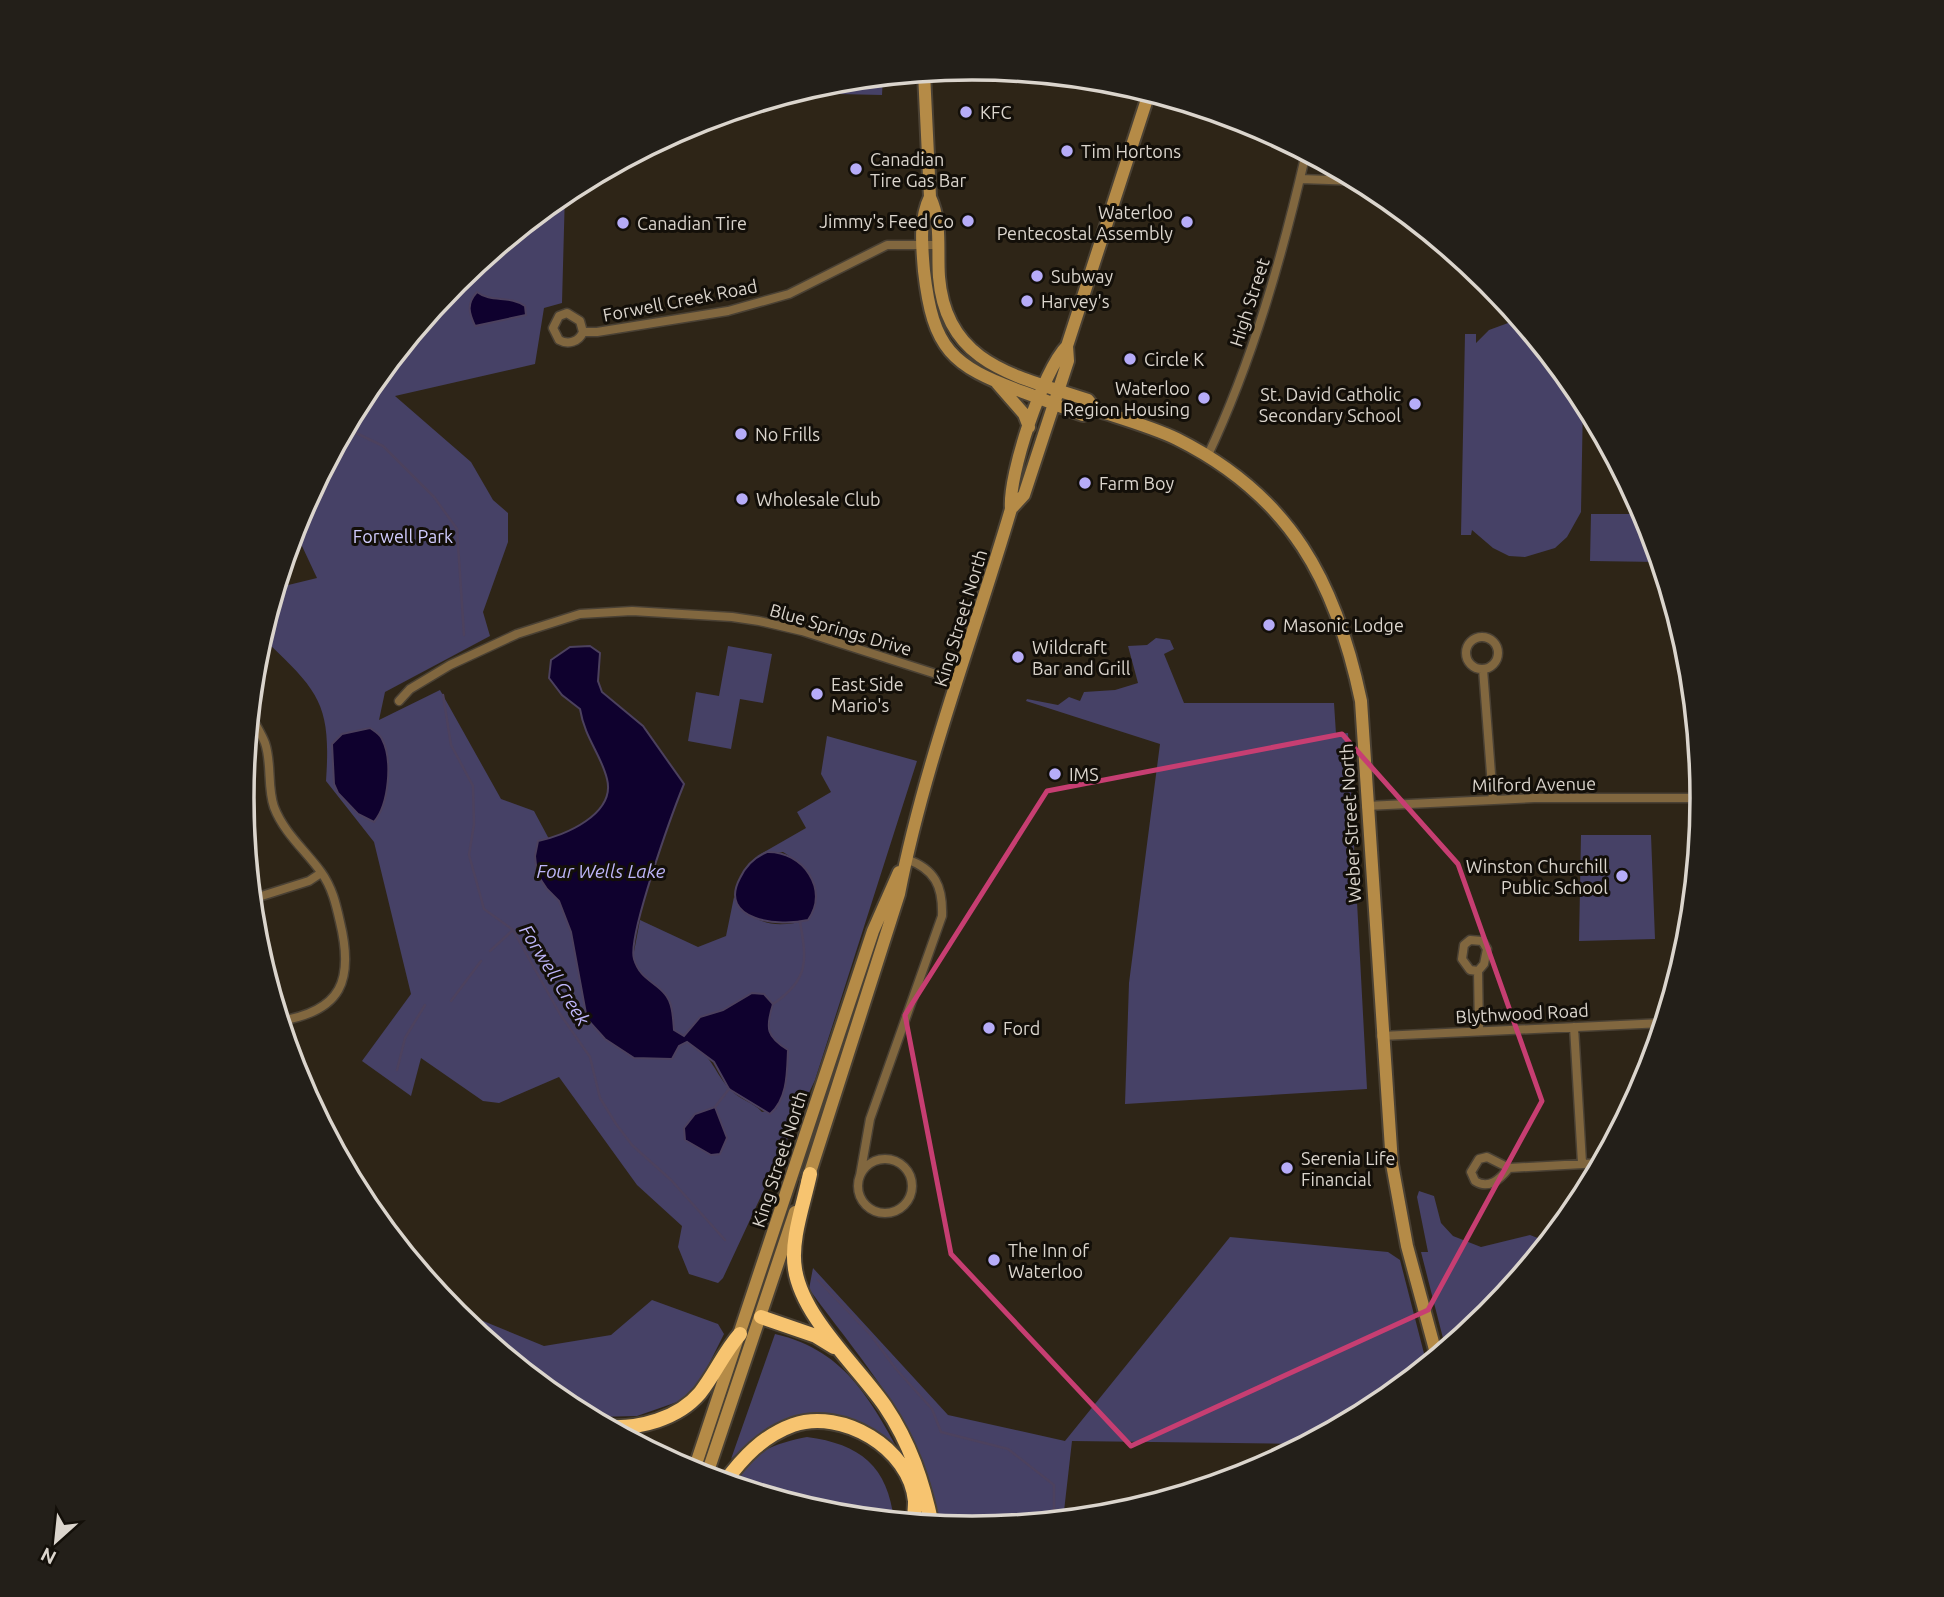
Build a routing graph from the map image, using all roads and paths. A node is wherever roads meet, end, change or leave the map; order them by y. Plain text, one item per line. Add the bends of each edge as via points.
1 (924, 82) edge
2 (1146, 102) edge
3 (1304, 162) edge
4 (1300, 179) junction
5 (1336, 180) edge
6 (930, 197) junction
7 (923, 244) junction
8 (938, 245) junction
9 (583, 332) dead end
10 (1067, 346) junction
11 (997, 383) junction
12 (1043, 384) junction
13 (1058, 390) junction
14 (1038, 399) junction
15 (1053, 404) junction
16 (1096, 410) junction
17 (1029, 428) junction
18 (1207, 457) junction
19 (1011, 509) junction
20 (1483, 669) junction
21 (958, 681) junction
22 (399, 701) dead end
23 (258, 730) edge
24 (1690, 798) edge
25 (1493, 800) junction
26 (1366, 806) junction
27 (906, 859) junction
28 (321, 873) junction
29 (261, 897) edge
30 (1478, 971) dead end
31 (289, 1020) edge
32 (1654, 1023) edge
33 (1574, 1027) junction
34 (1479, 1030) junction
35 (1381, 1036) junction
36 (1582, 1163) junction
37 (1591, 1163) edge
38 (1509, 1168) junction
39 (810, 1174) junction
40 (860, 1176) junction
41 (761, 1317) junction
42 (740, 1334) junction
43 (1434, 1347) edge
44 (858, 1370) junction
45 (630, 1429) edge
46 (697, 1462) edge
47 (710, 1467) edge
48 (731, 1474) edge
49 (914, 1514) edge
50 (930, 1515) edge

1 - 6 main road, Weber Street North
2 - 10 main road, King Street North
3 - 4 street, High Street
4 - 5 street
4 - 18 street, High Street via 1277,271 1230,408
6 - 7 main road, Weber Street North via 923,212
6 - 8 main road, Weber Street North via 936,211
7 - 8 street, Forwell Creek Road
7 - 9 street, Forwell Creek Road via 887,245 789,294 728,311
7 - 11 main road, Weber Street North via 929,310 940,337 964,365
8 - 12 main road, Weber Street North via 941,299 956,335 989,362
10 - 12 main road, King Street North via 1056,356
10 - 13 main road, King Street North via 1068,361
11 - 14 main road, Weber Street North
11 - 17 main road via 1024,414
12 - 13 main road, Weber Street North
12 - 14 main road, King Street North
13 - 15 main road, King Street North
13 - 16 main road, Weber Street North via 1088,400
14 - 15 main road, Weber Street North
14 - 17 main road, King Street North
15 - 16 main road, Weber Street North via 1083,415
15 - 19 main road, King Street North via 1024,495
16 - 18 main road, Weber Street North via 1177,439
17 - 19 main road, King Street North via 1009,491
18 - 26 main road, Weber Street North via 1280,517 1330,592 1350,647 1361,701
19 - 21 main road, King Street North
20 - 20 street via 1493,665 1498,651 1490,640 1480,638 1469,644 1466,656 1474,667
20 - 25 street
21 - 22 street, Blue Springs Drive via 759,621 632,611 580,614 517,634 450,665
21 - 27 main road, King Street North
23 - 28 street via 265,744 273,804 297,845
24 - 25 street, Milford Avenue
25 - 26 street, Milford Avenue
26 - 35 main road, Weber Street North
27 - 39 main road, King Street North via 899,894
27 - 40 street via 938,880 942,916 870,1119
27 - 42 main road, King Street North via 873,931
28 - 29 street
28 - 31 street via 333,894 347,969 331,1001
30 - 34 street
32 - 33 street, Blythwood Road
33 - 34 street, Blythwood Road
33 - 36 street
34 - 35 street, Blythwood Road
35 - 43 main road, Weber Street North via 1398,1201
36 - 37 street
36 - 38 street
38 - 38 street via 1487,1157 1479,1159 1471,1172 1475,1181 1485,1185
39 - 41 main road, King Street North
39 - 44 highway via 794,1254 795,1273 821,1323
40 - 40 street via 860,1198 875,1212 901,1209 911,1193 906,1169 889,1159 873,1162
41 - 44 highway via 816,1336
41 - 47 main road, King Street North
42 - 45 highway via 690,1402 675,1413
42 - 46 main road, King Street North
44 - 50 highway via 914,1457
48 - 49 highway via 758,1443 794,1425 827,1420 855,1428 901,1465 915,1500

